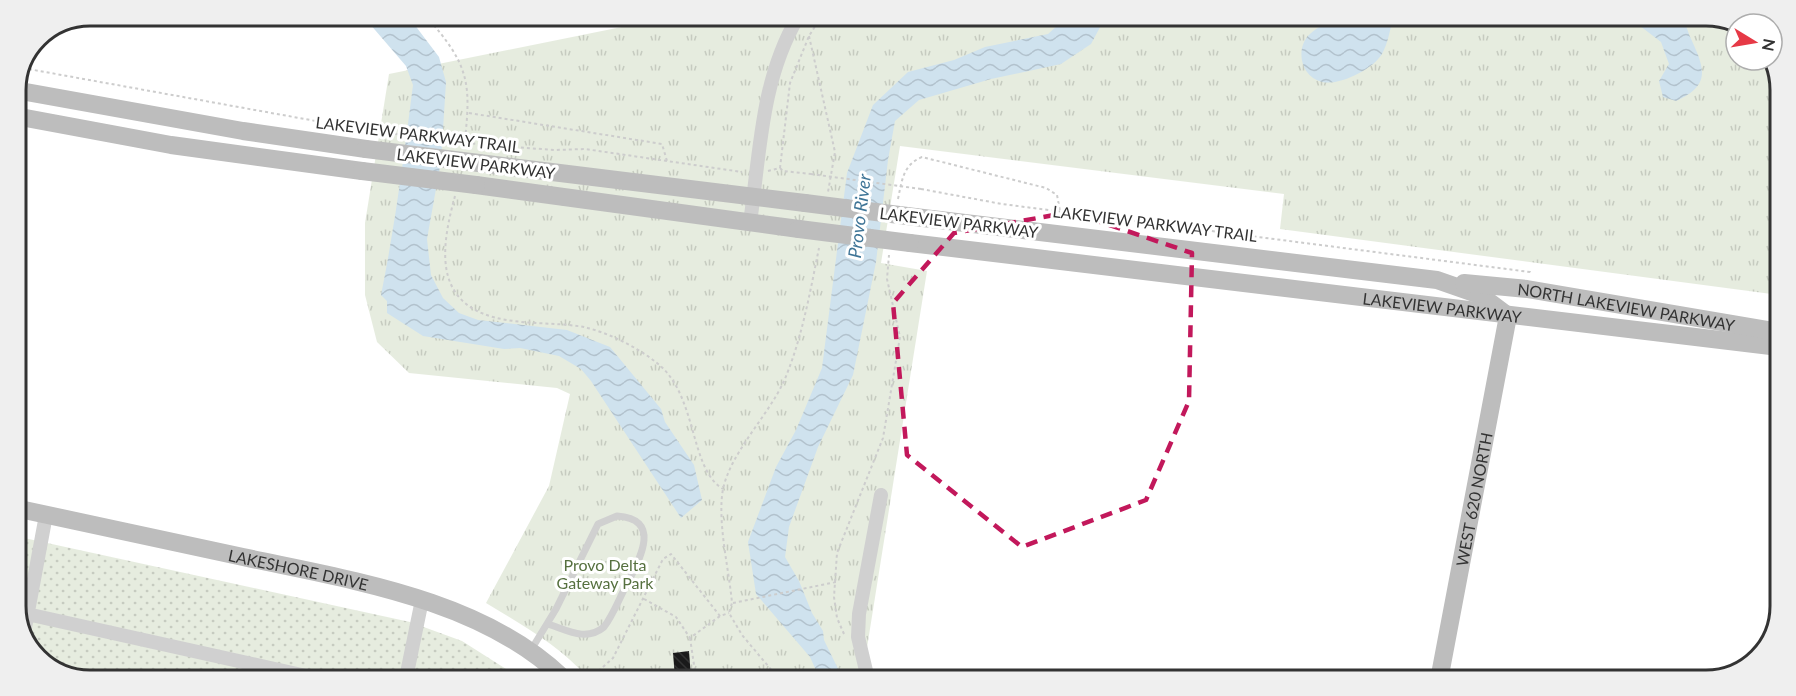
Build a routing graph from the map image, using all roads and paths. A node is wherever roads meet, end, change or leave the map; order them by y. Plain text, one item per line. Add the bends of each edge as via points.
1 (434, 26) edge
2 (793, 26) edge
3 (815, 26) edge
4 (808, 36) junction
5 (29, 69) edge
6 (26, 92) edge
7 (468, 113) junction
8 (26, 118) edge
9 (463, 154) dead end
10 (668, 161) junction
11 (743, 172) dead end
12 (455, 195) dead end
13 (753, 196) junction
14 (898, 201) dead end
15 (826, 202) dead end
16 (1060, 211) junction
17 (750, 223) junction
18 (819, 245) dead end
19 (889, 254) dead end
20 (1529, 277) dead end
21 (1437, 280) junction
22 (1508, 316) junction
23 (1770, 330) edge
24 (1770, 345) edge
25 (723, 489) junction
26 (881, 495) dead end
27 (26, 510) edge
28 (46, 515) junction
29 (836, 582) junction
30 (644, 599) junction
31 (422, 600) junction
32 (732, 603) junction
33 (729, 613) junction
34 (27, 614) joint
35 (720, 616) junction
36 (548, 624) junction
37 (846, 637) dead end
38 (690, 638) junction
39 (530, 652) junction
40 (247, 663) junction
41 (246, 670) edge
42 (279, 670) edge
43 (408, 670) edge
44 (553, 670) edge
45 (599, 670) edge
46 (695, 670) edge
47 (772, 670) edge
48 (866, 670) edge
49 (1440, 670) edge

1 - 7 path via 456,53 466,76
2 - 13 street via 769,86
3 - 4 path
4 - 15 path via 835,152
4 - 16 path, LAKEVIEW PARKWAY TRAIL, bridge via 790,83 778,169
5 - 10 path, LAKEVIEW PARKWAY TRAIL, bridge via 372,131 486,145 585,149
6 - 13 street, LAKEVIEW PARKWAY, bridge via 366,149
7 - 9 path
7 - 10 path via 662,144
8 - 17 street, LAKEVIEW PARKWAY, bridge via 171,145
10 - 11 path, LAKEVIEW PARKWAY TRAIL
12 - 25 path via 444,234 444,270 453,290 474,308 494,317 586,328 616,339 658,364 679,388 705,466 712,482
13 - 17 street
13 - 21 street, LAKEVIEW PARKWAY, bridge
14 - 16 path via 905,169 922,157 1046,188 1057,195
16 - 20 path, LAKEVIEW PARKWAY TRAIL via 1530,272
17 - 22 street, LAKEVIEW PARKWAY, bridge
18 - 25 path via 805,315 784,380
19 - 29 path via 887,279 900,337 883,438 839,544
21 - 22 street, LAKEVIEW PARKWAY via 1480,295
21 - 23 street, NORTH LAKEVIEW PARKWAY via 1527,289
22 - 24 street, NORTH LAKEVIEW PARKWAY
22 - 49 street, WEST 620 NORTH
25 - 32 path
26 - 48 street via 859,614 858,637
27 - 28 street, LAKESHORE DRIVE
28 - 31 street, LAKESHORE DRIVE via 359,582
28 - 34 street
29 - 32 path
29 - 37 path via 837,618
30 - 35 path via 663,559 671,554
30 - 38 path via 676,617
30 - 45 path via 613,657
31 - 39 street, LAKESHORE DRIVE via 486,626
31 - 43 street
32 - 33 path
33 - 35 path
33 - 47 path
34 - 40 street
35 - 38 path
36 - 36 lane via 598,524 617,516 635,522 642,531 644,550 604,627 581,635
36 - 39 lane
38 - 46 path
39 - 44 street, LAKESHORE DRIVE
40 - 41 street
40 - 42 street

